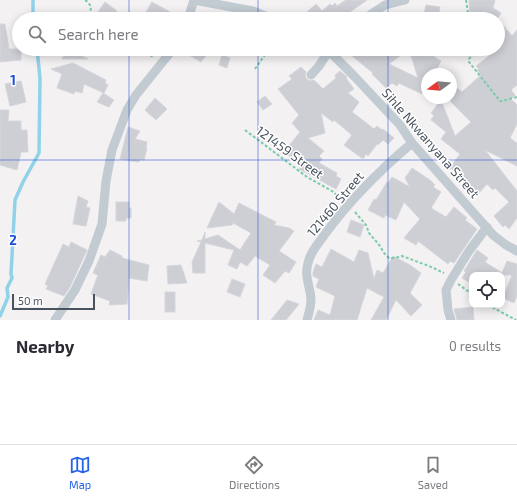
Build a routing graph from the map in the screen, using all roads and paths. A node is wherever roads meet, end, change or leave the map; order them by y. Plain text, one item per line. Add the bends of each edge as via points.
1 (85, 0) edge
2 (194, 0) edge
3 (405, 0) edge
4 (466, 0) edge
5 (384, 3) edge
6 (91, 12) edge
7 (190, 12) edge
8 (256, 12) edge
9 (373, 12) edge
10 (468, 12) edge
11 (151, 56) edge
12 (168, 56) edge
13 (264, 56) edge
14 (325, 56) edge
15 (336, 56) edge
16 (471, 56) edge
17 (162, 64) junction
18 (255, 69) dead end
19 (311, 75) dead end
20 (517, 97) edge
21 (245, 130) dead end
22 (412, 143) junction
23 (348, 205) junction
24 (487, 227) junction
25 (517, 251) edge
26 (451, 280) junction
27 (469, 292) edge
28 (494, 308) edge
29 (55, 320) edge
30 (307, 320) edge
31 (451, 320) edge
32 (516, 320) edge

1 - 6 path via 92,8
2 - 7 street
2 - 8 street
3 - 5 street
4 - 10 path
5 - 9 street
11 - 17 path
12 - 17 street
13 - 18 path
14 - 19 street
15 - 22 street, Sihle Nkwanyana Street via 400,125
16 - 20 path via 469,62 500,101
17 - 29 street via 126,110 107,173 102,224 75,290
21 - 23 path, 121459 Street
22 - 23 street, 121460 Street via 389,162
22 - 24 street, Sihle Nkwanyana Street
23 - 26 path, 121459 Street via 390,258 402,256 444,272
23 - 30 street, 121460 Street via 316,246 308,261 306,272 311,300
24 - 25 street, Sihle Nkwanyana Street via 493,235
24 - 26 street
26 - 27 path, 121459 Street
26 - 31 street via 446,290
28 - 32 path

